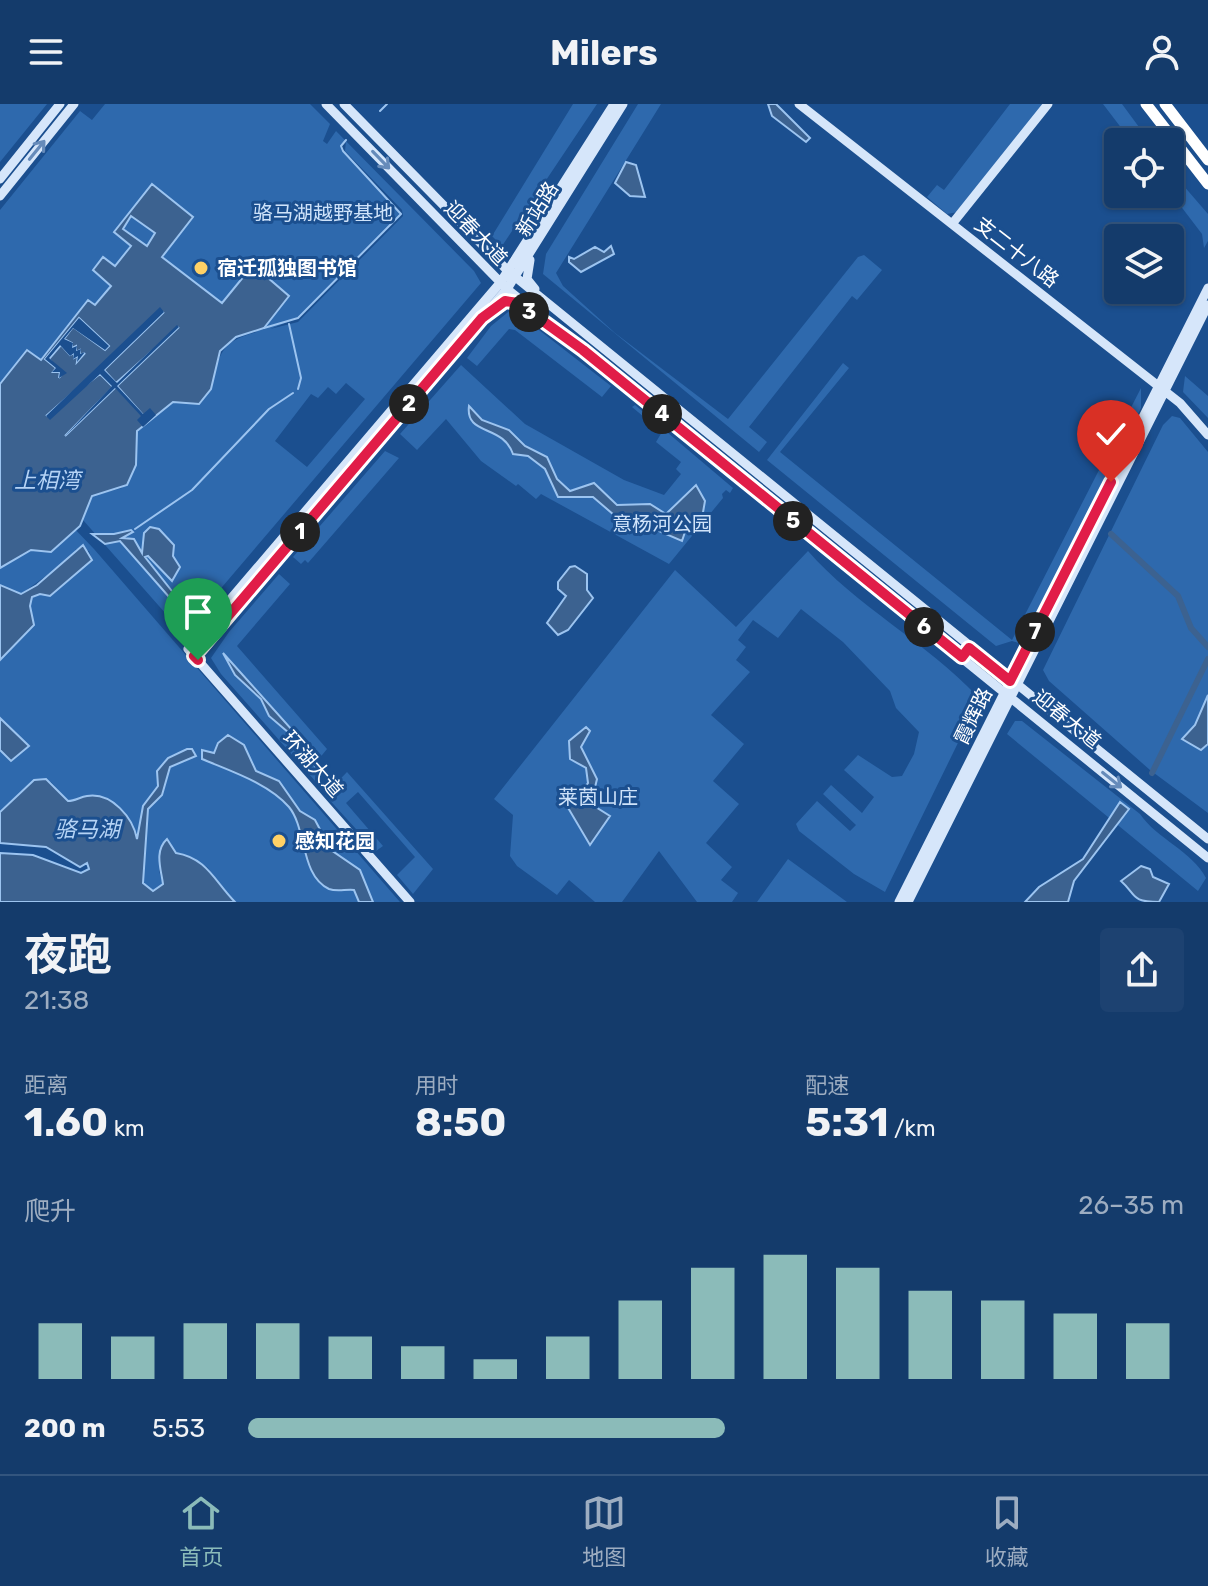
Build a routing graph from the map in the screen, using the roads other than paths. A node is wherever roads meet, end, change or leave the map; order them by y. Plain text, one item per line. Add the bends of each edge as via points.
1 (60, 104) edge
2 (74, 104) edge
3 (326, 104) edge
4 (344, 104) edge
5 (614, 104) edge
6 (623, 104) edge
7 (799, 104) edge
8 (1048, 104) edge
9 (1146, 104) edge
10 (1165, 104) edge
11 (1163, 128) edge
12 (1184, 155) edge
13 (1184, 157) edge
14 (1208, 160) edge
15 (0, 179) edge
16 (1208, 184) edge
17 (1208, 191) edge
18 (0, 196) edge
19 (952, 224) junction
20 (537, 243) junction
21 (512, 274) junction
22 (503, 286) junction
23 (1208, 288) edge
24 (1208, 305) edge
25 (549, 306) junction
26 (541, 316) junction
27 (482, 318) junction
28 (584, 336) junction
29 (583, 350) junction
30 (1162, 389) junction
31 (1208, 435) edge
32 (969, 648) junction
33 (191, 653) junction
34 (962, 657) junction
35 (1014, 683) junction
36 (1008, 695) junction
37 (1054, 716) junction
38 (1046, 726) junction
39 (1194, 828) junction
40 (1185, 839) junction
41 (1208, 839) edge
42 (1208, 858) edge
43 (409, 901) edge
44 (899, 902) edge
45 (908, 902) edge

1 - 15 street
18 -> 2 street
3 -> 22 street, 迎春大道
4 - 21 street, 迎春大道
5 - 21 street, 新站路
6 - 20 street, 新站路
7 - 19 street, 支二十八路
8 - 19 street
9 - 11 highway
10 - 14 highway
12 - 16 highway
13 - 17 street
19 - 30 street, 支二十八路
20 - 21 street, 新站路
20 - 28 street via 527,279
21 - 22 street, 新站路
21 - 25 street, 迎春大道
22 - 26 street, 迎春大道
22 - 27 street, 新站路
22 - 33 street, 新站路
23 - 30 street, 霞辉路
24 - 30 street, 霞辉路
25 - 26 street
25 - 28 street, 迎春大道
26 - 29 street, 迎春大道
27 - 29 street via 499,303 518,303
27 - 33 street, 新站路
28 - 32 street, 迎春大道
29 - 34 street, 迎春大道
30 - 31 street, 支二十八路
30 - 35 street, 霞辉路
32 - 34 street
32 - 35 street, 迎春大道
33 - 43 street, 环湖大道
34 - 36 street, 迎春大道
35 - 36 street, 霞辉路
35 - 37 street, 迎春大道
36 - 38 street, 迎春大道
36 - 44 street, 霞辉路
36 - 45 street, 霞辉路
37 - 38 street
37 - 39 street, 迎春大道
38 -> 40 street, 迎春大道
39 - 40 street
39 - 41 street, 迎春大道
40 - 42 street, 迎春大道

